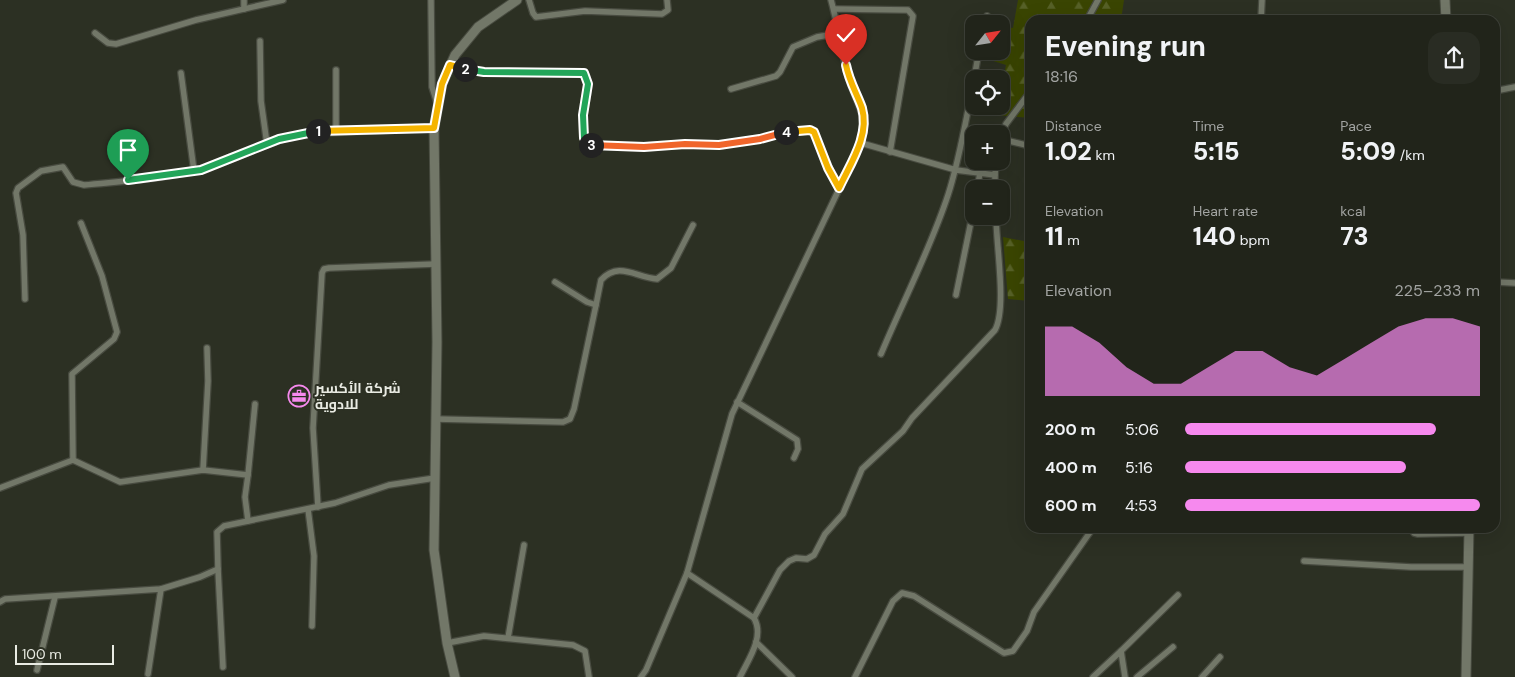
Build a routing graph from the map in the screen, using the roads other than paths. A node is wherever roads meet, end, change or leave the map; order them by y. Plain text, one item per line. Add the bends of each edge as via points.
1 (244, 0) edge
2 (283, 0) edge
3 (431, 0) edge
4 (517, 0) edge
5 (529, 0) edge
6 (667, 0) edge
7 (831, 0) edge
8 (1098, 0) edge
9 (1262, 0) edge
10 (1445, 0) edge
11 (244, 9) junction
12 (834, 9) junction
13 (1090, 15) edge
14 (1261, 15) edge
15 (1446, 15) edge
16 (95, 33) dead end
17 (840, 33) junction
18 (260, 41) dead end
19 (450, 65) junction
20 (336, 70) dead end
21 (181, 73) dead end
22 (1515, 87) edge
23 (732, 89) dead end
24 (1500, 90) edge
25 (1025, 99) edge
26 (438, 106) junction
27 (967, 115) edge
28 (1006, 125) edge
29 (434, 128) junction
30 (336, 131) junction
31 (1010, 141) edge
32 (861, 143) junction
33 (267, 144) junction
34 (1025, 145) edge
35 (890, 152) junction
36 (956, 170) junction
37 (995, 170) edge
38 (194, 171) junction
39 (980, 173) junction
40 (995, 175) junction
41 (979, 180) edge
42 (995, 180) edge
43 (839, 188) junction
44 (81, 222) dead end
45 (693, 225) dead end
46 (970, 225) edge
47 (997, 225) edge
48 (436, 264) junction
49 (555, 282) dead end
50 (1500, 282) edge
51 (1515, 283) edge
52 (956, 296) dead end
53 (24, 299) dead end
54 (596, 305) junction
55 (207, 348) dead end
56 (881, 354) dead end
57 (737, 402) junction
58 (255, 404) dead end
59 (436, 419) junction
60 (794, 458) dead end
61 (73, 460) junction
62 (203, 470) junction
63 (248, 475) junction
64 (435, 478) junction
65 (0, 488) edge
66 (318, 507) junction
67 (308, 509) junction
68 (248, 521) junction
69 (1089, 533) edge
70 (1414, 533) edge
71 (1431, 533) edge
72 (1469, 533) edge
73 (524, 545) dead end
74 (1304, 561) dead end
75 (218, 568) junction
76 (1468, 568) junction
77 (687, 573) junction
78 (161, 589) junction
79 (1178, 594) dead end
80 (55, 596) junction
81 (0, 602) edge
82 (754, 618) junction
83 (312, 626) dead end
84 (508, 638) junction
85 (756, 642) junction
86 (447, 643) junction
87 (1173, 648) dead end
88 (1121, 651) junction
89 (1220, 657) dead end
90 (223, 667) dead end
91 (37, 670) dead end
92 (148, 674) dead end
93 (455, 677) edge
94 (589, 677) edge
95 (641, 677) edge
96 (740, 677) edge
97 (792, 677) edge
98 (855, 677) edge
99 (1093, 677) edge
100 (1125, 677) edge
101 (1136, 677) edge
102 (1202, 677) edge
103 (1466, 677) edge

1 - 11 street
2 - 11 street
3 - 26 street via 432,88
4 - 19 main road via 478,27
5 - 6 street via 536,17 585,11 662,14 668,10
7 - 12 street
8 - 13 street
9 - 14 street
10 - 15 main road
11 - 16 street via 116,44 108,44
12 - 17 street
12 - 35 street via 908,10 913,16
17 - 23 street via 817,37 792,47 776,76
17 - 32 street via 848,76 862,111
18 - 33 street via 261,101
19 - 26 main road
19 - 43 street via 484,72 584,73 588,84 583,115 584,138 598,146 719,145 810,130 817,136
20 - 30 street
21 - 38 street
22 - 24 street
25 - 28 street
26 - 29 main road
27 - 36 street
29 - 30 street
29 - 48 main road
30 - 33 street via 300,134
31 - 34 street
32 - 35 street
32 - 43 street
33 - 38 street via 218,165
35 - 36 street
36 - 39 street
36 - 56 street via 935,233
37 - 40 street
38 - 53 street via 84,185 73,182 59,166 41,171 22,184 16,193 23,235
39 - 40 street
39 - 41 street
40 - 42 street
43 - 57 street
44 - 61 street via 102,276 117,332 114,339 72,374
45 - 54 street via 668,272 657,279 614,270 601,280
46 - 52 street
47 - 82 street via 1001,304 1000,320 995,330 903,431 862,469 843,514 825,534 814,555 807,559 796,558 784,565
48 - 59 main road
48 - 66 street via 324,269 313,428
49 - 54 street
50 - 51 street
54 - 59 street via 574,409 568,420
55 - 62 street
57 - 60 street via 797,440
57 - 77 street
58 - 63 street
59 - 64 main road
61 - 62 street via 120,482
61 - 65 street
62 - 63 street
63 - 68 street via 245,497
64 - 66 street via 389,485
64 - 86 main road via 434,550
66 - 67 street
67 - 68 street
67 - 83 street via 314,556
68 - 75 street via 224,526 217,532
69 - 98 street via 1034,612 1027,631 1013,651 1004,653 914,596 902,593 893,601
70 - 71 street
72 - 76 main road
73 - 84 street
74 - 76 street
75 - 78 street
75 - 90 street
76 - 103 main road
77 - 82 street
77 - 95 street
78 - 80 street
78 - 92 street
79 - 88 street
80 - 81 street
80 - 91 street
82 - 85 street via 759,632
84 - 86 street via 484,636
84 - 94 street via 547,640 582,648
85 - 96 street
85 - 97 street
86 - 93 main road
87 - 101 street
88 - 99 street
88 - 100 street
89 - 102 street

